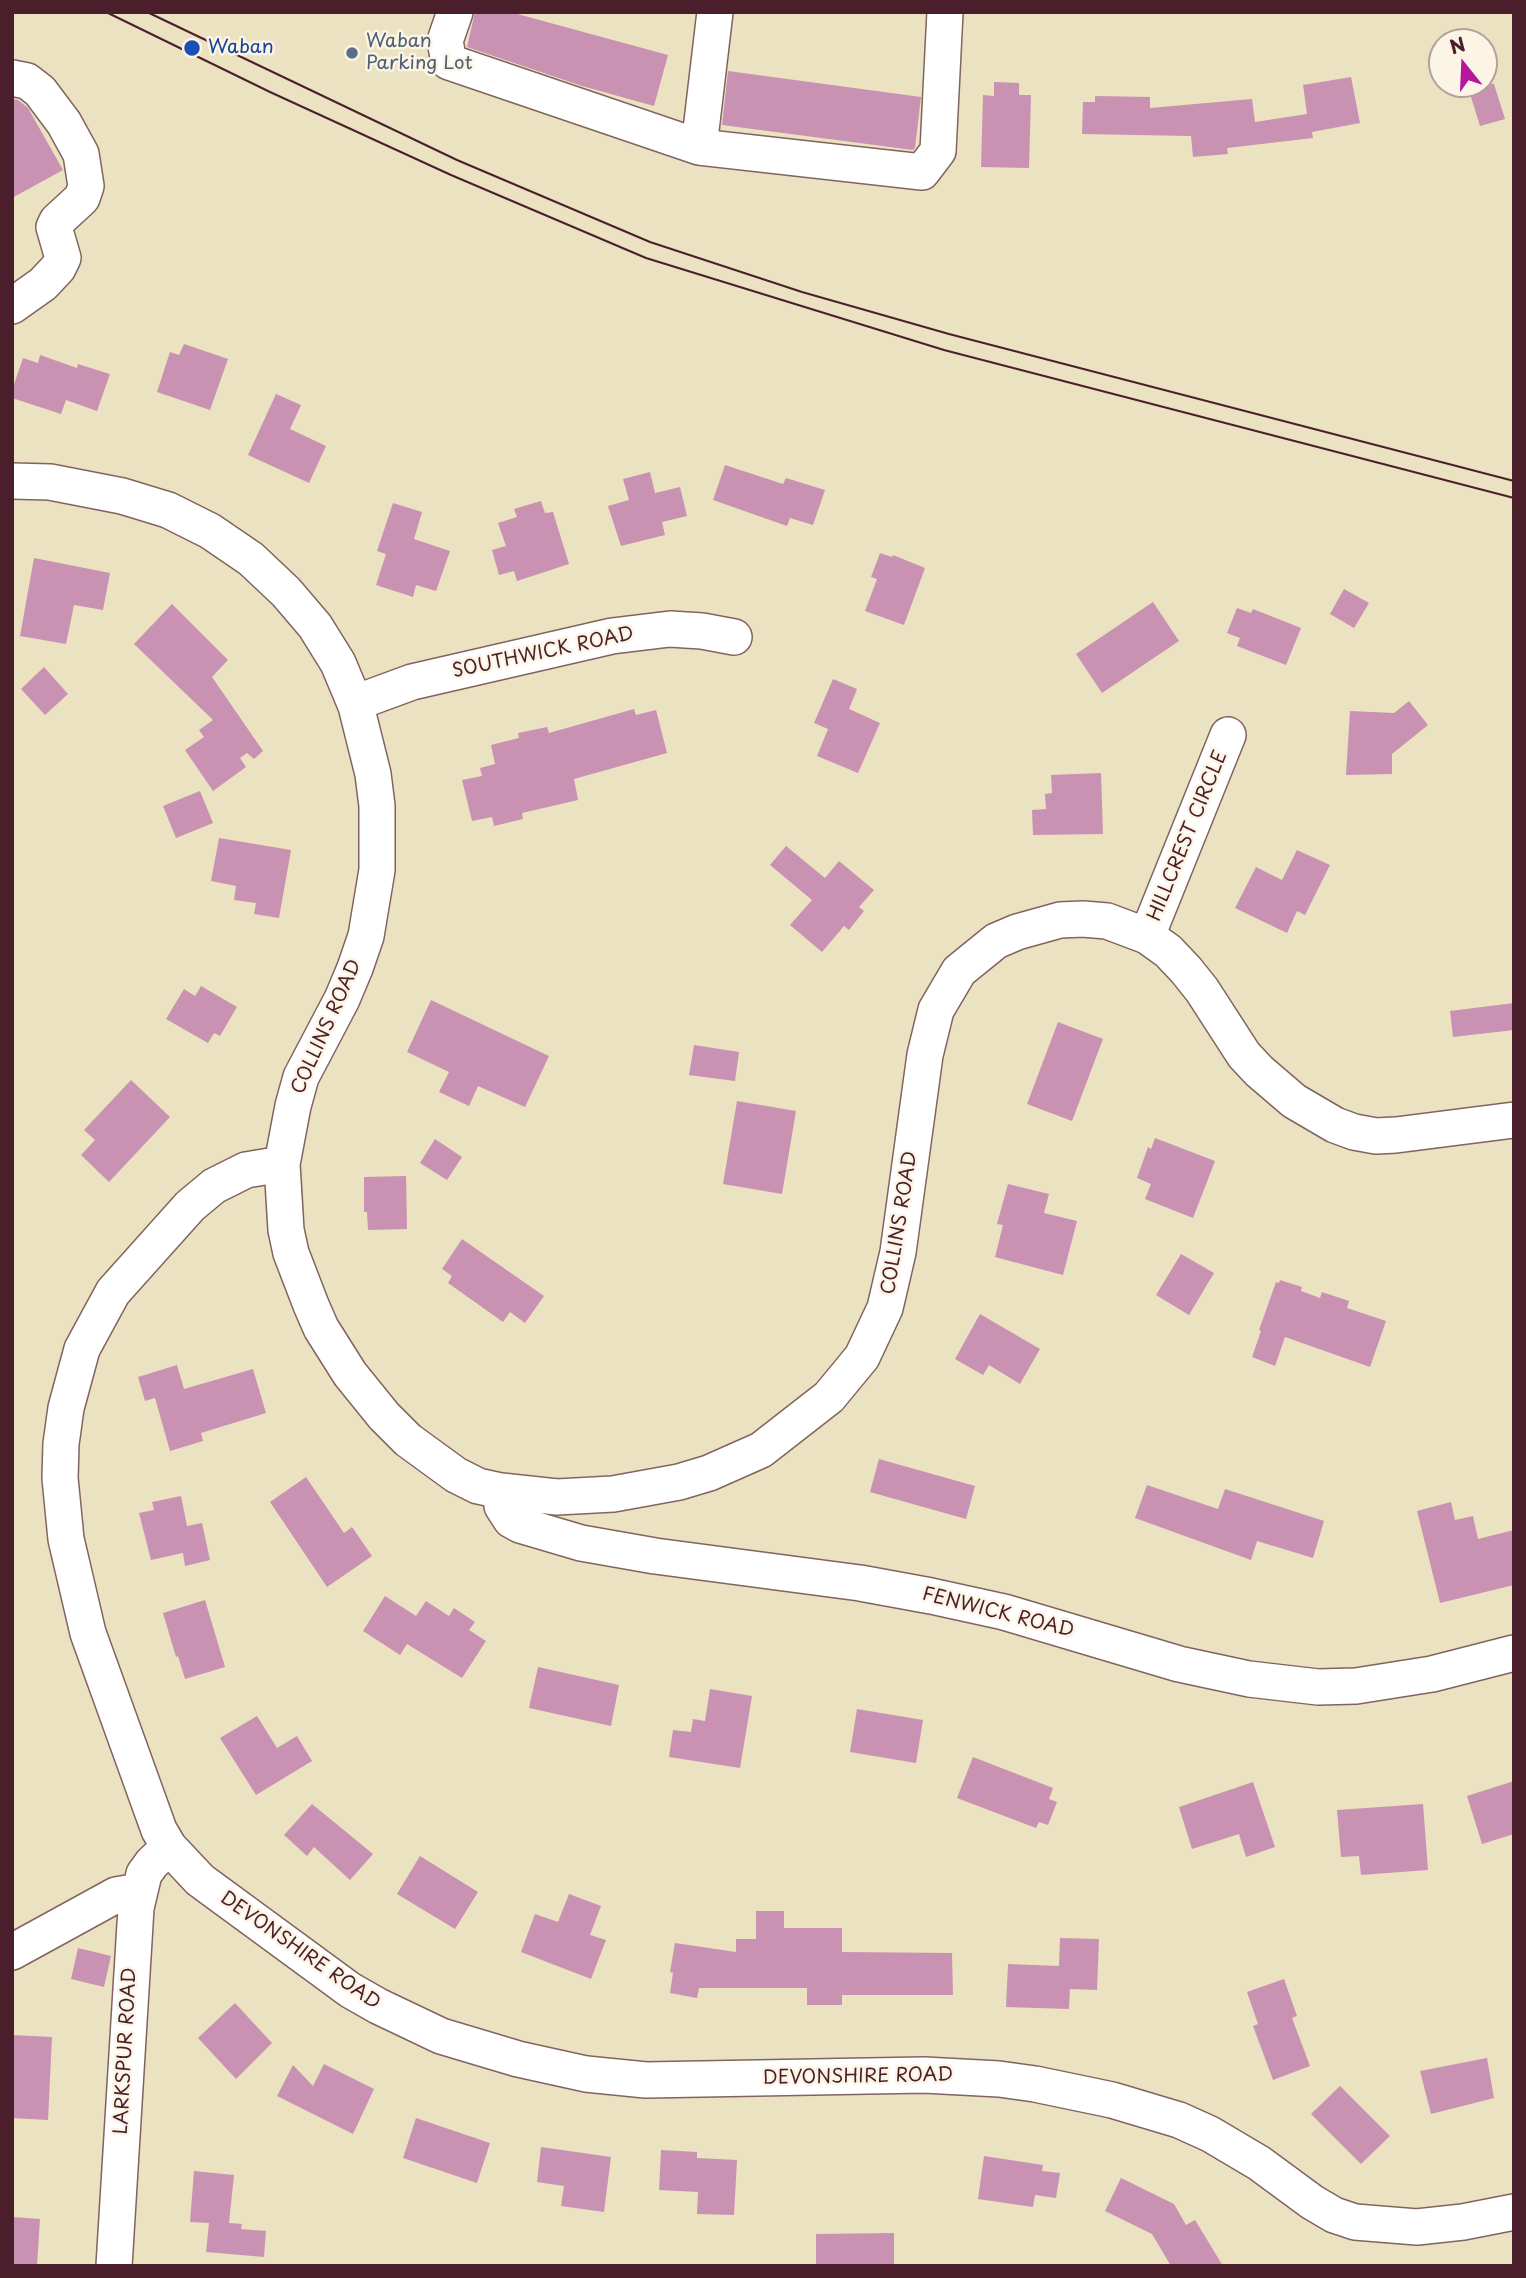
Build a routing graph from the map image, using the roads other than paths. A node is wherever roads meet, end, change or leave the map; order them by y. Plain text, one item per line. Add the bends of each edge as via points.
1 (455, 12) edge
2 (715, 12) edge
3 (945, 12) edge
4 (12, 78) edge
5 (699, 147) junction
6 (12, 306) edge
7 (12, 481) edge
8 (734, 637) dead end
9 (355, 703) junction
10 (1228, 735) dead end
11 (1147, 936) junction
12 (1514, 1120) edge
13 (282, 1164) junction
14 (501, 1491) junction
15 (1514, 1653) edge
16 (169, 1847) junction
17 (139, 1891) junction
18 (12, 1952) edge
19 (1514, 2212) edge
20 (114, 2266) edge

1 - 5 street via 445,41 449,62
2 - 5 street
3 - 5 street via 938,151 922,172
4 - 6 street via 40,91 64,123 81,154 86,186 82,198 54,227 63,258 58,268
7 - 9 street, COLLINS ROAD via 72,486 147,503 190,520 231,545 286,592 315,626
8 - 9 street, SOUTHWICK ROAD via 670,629 612,636 412,682
9 - 13 street, COLLINS ROAD via 377,806 373,903 355,968 301,1077
10 - 11 street, HILLCREST CIRCLE
11 - 12 street, COLLINS ROAD via 1186,970 1259,1071 1294,1101 1335,1125 1376,1136
11 - 14 street, COLLINS ROAD via 1107,921 1060,920 996,941 959,971 929,1031 898,1252 885,1308 855,1367 809,1415 761,1450 679,1482 589,1496
13 - 14 street, COLLINS ROAD via 291,1253 335,1352 408,1440 456,1475
13 - 16 street, DEVONSHIRE ROAD via 246,1170 214,1186 133,1267 91,1330 66,1408 60,1478 79,1601 147,1802
14 - 15 street, FENWICK ROAD via 502,1506 511,1520 581,1543 931,1596 1249,1679 1356,1686 1432,1674
16 - 17 street, LARKSPUR ROAD via 144,1874
16 - 19 street, DEVONSHIRE ROAD via 219,1896 350,1990 407,2022 478,2048 564,2069 646,2080 924,2076 1035,2084 1112,2099 1200,2129 1334,2215 1374,2225 1417,2227
17 - 18 street via 116,1895
17 - 20 street, LARKSPUR ROAD

